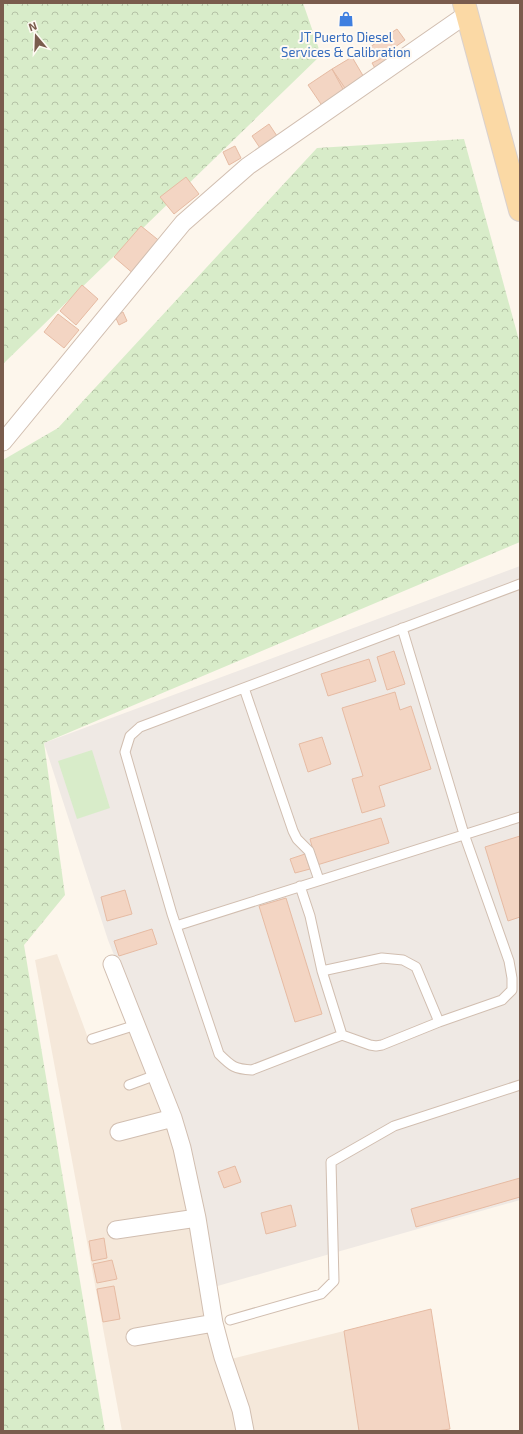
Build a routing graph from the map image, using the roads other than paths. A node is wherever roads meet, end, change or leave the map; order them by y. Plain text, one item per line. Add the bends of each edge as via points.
1 (465, 9) edge
2 (520, 210) edge
3 (3, 442) edge
4 (520, 584) edge
5 (402, 628) junction
6 (244, 688) junction
7 (520, 817) edge
8 (464, 834) junction
9 (319, 880) junction
10 (300, 886) junction
11 (176, 926) junction
12 (112, 964) dead end
13 (322, 971) junction
14 (439, 1022) junction
15 (136, 1025) junction
16 (342, 1035) junction
17 (92, 1039) dead end
18 (156, 1075) junction
19 (129, 1085) dead end
20 (520, 1085) edge
21 (173, 1118) junction
22 (119, 1132) dead end
23 (197, 1218) junction
24 (116, 1230) dead end
25 (230, 1320) dead end
26 (214, 1323) junction
27 (135, 1337) dead end
28 (245, 1431) edge

1 - 2 main road
1 - 3 street via 248,166 183,223
4 - 5 lane
5 - 6 lane
5 - 8 lane
6 - 9 lane via 296,839 309,851
6 - 11 lane via 140,728 130,736 125,752
7 - 8 lane
8 - 9 lane
8 - 14 lane via 509,961 512,990 502,1000
9 - 10 lane
10 - 11 lane
10 - 13 lane via 310,916
11 - 16 lane via 219,1054 228,1063 238,1069 252,1070
12 - 15 street
13 - 14 lane via 382,958 403,960 416,967
13 - 16 lane
14 - 16 lane via 376,1046
15 - 17 lane
15 - 18 street
18 - 19 lane
18 - 21 street
20 - 25 lane via 394,1126 331,1162 334,1281 321,1294
21 - 22 street
21 - 23 street
23 - 24 street
23 - 26 street
26 - 27 street
26 - 28 street

